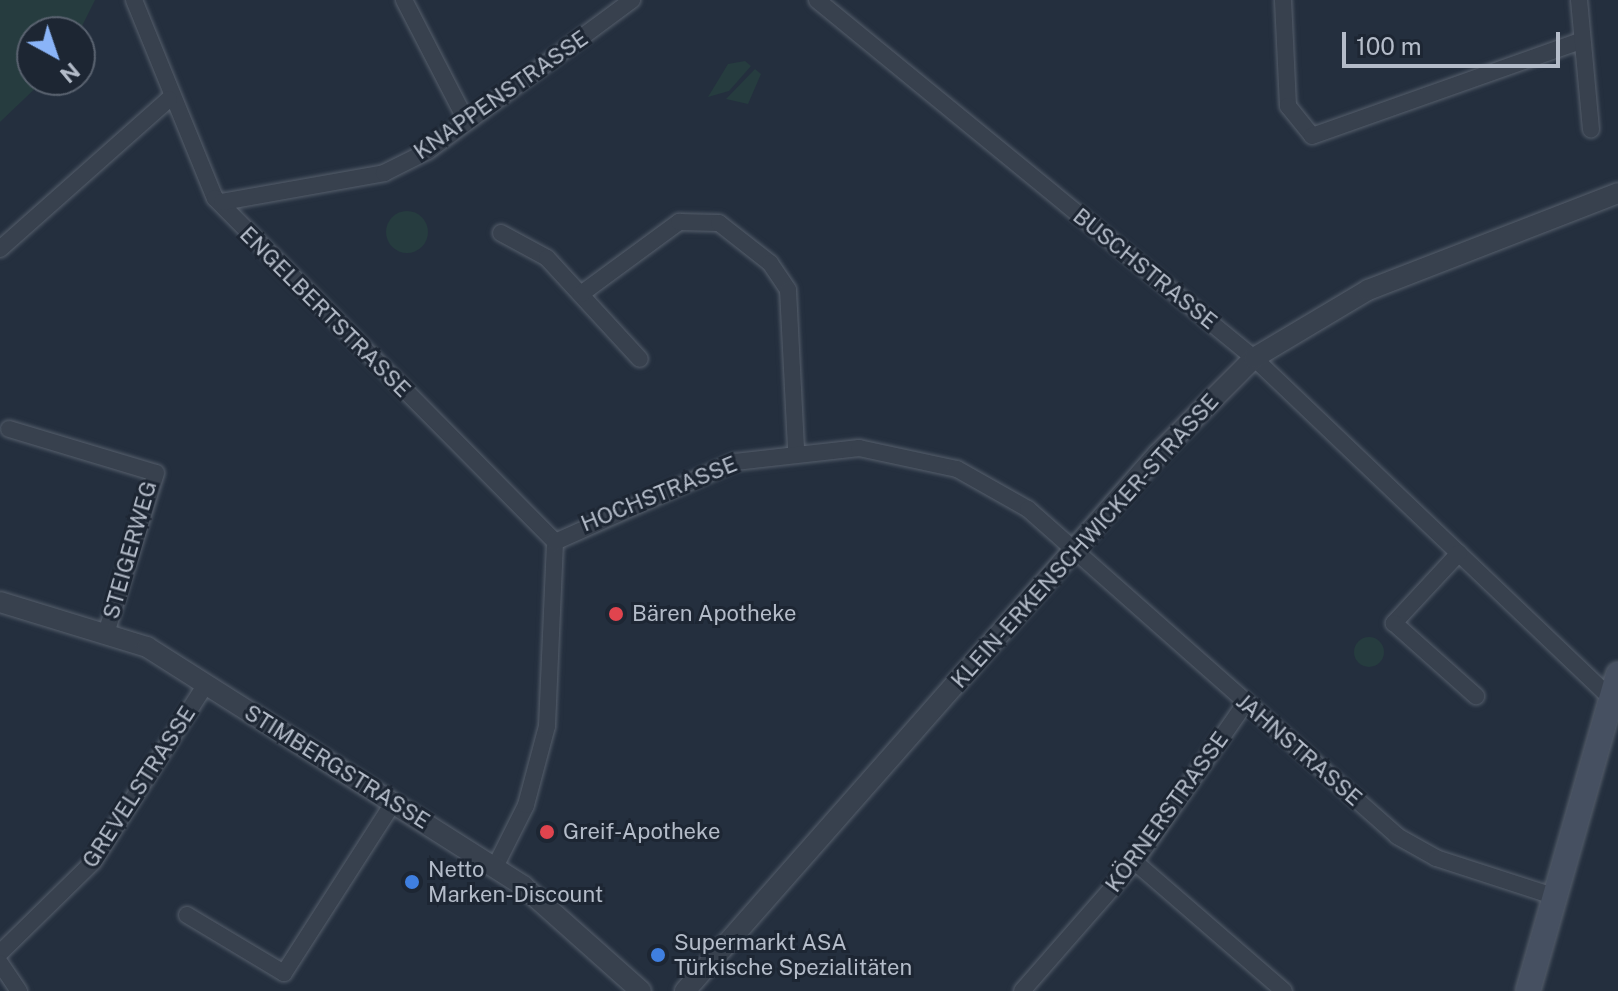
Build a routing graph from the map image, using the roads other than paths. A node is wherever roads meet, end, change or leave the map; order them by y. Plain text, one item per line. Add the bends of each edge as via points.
1 (134, 0) edge
2 (404, 0) edge
3 (632, 0) edge
4 (817, 0) edge
5 (1283, 0) edge
6 (1579, 0) edge
7 (1581, 41) junction
8 (169, 99) junction
9 (467, 122) junction
10 (1591, 129) dead end
11 (1618, 193) edge
12 (222, 202) junction
13 (501, 233) dead end
14 (0, 249) edge
15 (581, 294) junction
16 (1254, 358) junction
17 (640, 359) dead end
18 (9, 429) dead end
19 (796, 450) junction
20 (555, 542) junction
21 (1074, 551) junction
22 (1459, 553) junction
23 (0, 602) edge
24 (106, 634) junction
25 (1618, 675) edge
26 (206, 684) junction
27 (1476, 696) dead end
28 (1615, 702) edge
29 (1245, 704) junction
30 (393, 803) junction
31 (1135, 862) junction
32 (495, 867) junction
33 (1556, 897) junction
34 (187, 915) dead end
35 (0, 953) edge
36 (0, 963) edge
37 (19, 991) edge
38 (641, 991) edge
39 (685, 991) edge
40 (1022, 991) edge
41 (1284, 991) edge
42 (1528, 991) edge

1 - 8 street, ENGELBERTSTRASSE
2 - 9 street
3 - 9 street, KNAPPENSTRASSE
4 - 16 street, BUSCHSTRASSE
5 - 7 street via 1288,106 1312,136
6 - 7 street
7 - 10 street
8 - 12 street, ENGELBERTSTRASSE via 210,190
8 - 14 street
9 - 12 street, KNAPPENSTRASSE via 384,173
11 - 16 street, KLEIN-ERKENSCHWICKER-STRASSE via 1368,290
12 - 20 street, ENGELBERTSTRASSE via 240,228
13 - 15 street via 547,258
15 - 17 street
15 - 19 street via 679,222 719,223 770,263 788,290
16 - 21 street, KLEIN-ERKENSCHWICKER-STRASSE
16 - 22 street, BUSCHSTRASSE
18 - 24 street, STEIGERWEG via 156,473
19 - 20 street, HOCHSTRASSE via 735,462
19 - 21 street, HOCHSTRASSE via 897,451 957,469 1028,509
20 - 32 street, HOCHSTRASSE via 547,726 526,805
21 - 29 street, JAHNSTRASSE
21 - 39 street, KLEIN-ERKENSCHWICKER-STRASSE
22 - 27 street via 1394,623
22 - 28 street, BUSCHSTRASSE
23 - 24 street, STIMBERGSTRASSE
24 - 26 street, STIMBERGSTRASSE via 147,647
25 - 28 main road
26 - 30 street, STIMBERGSTRASSE
26 - 35 street, GREVELSTRASSE via 93,862
28 - 33 main road
29 - 31 street, KÖRNERSTRASSE
29 - 33 street, JAHNSTRASSE via 1397,836 1436,858
30 - 32 street, STIMBERGSTRASSE
30 - 34 street via 284,973
31 - 40 street, KÖRNERSTRASSE
31 - 41 street
32 - 38 street, STIMBERGSTRASSE
33 - 42 main road
36 - 37 street

